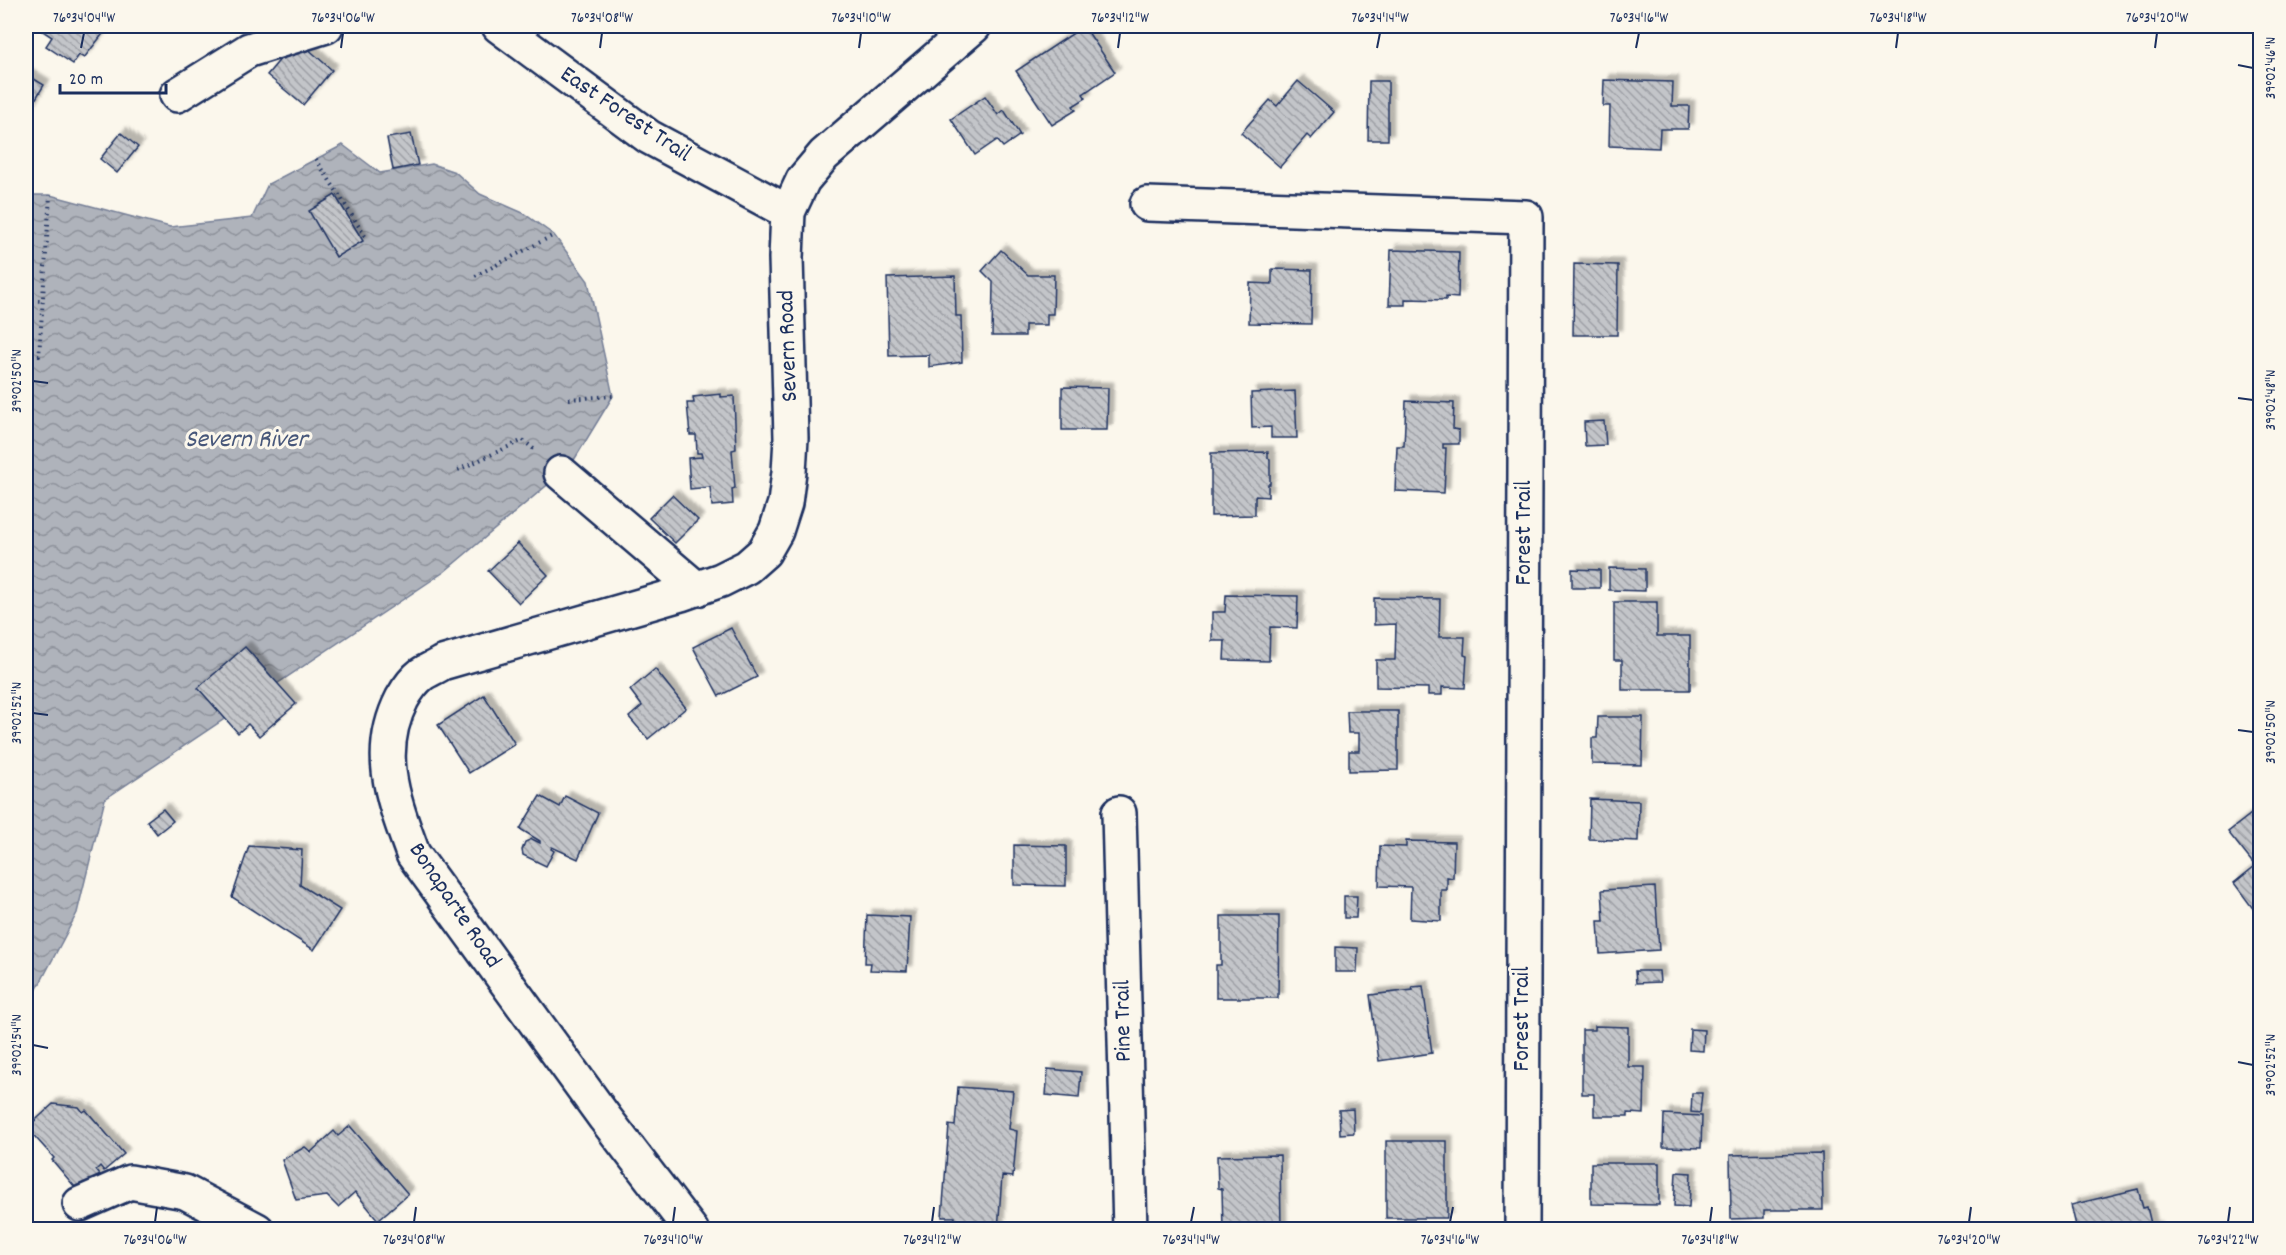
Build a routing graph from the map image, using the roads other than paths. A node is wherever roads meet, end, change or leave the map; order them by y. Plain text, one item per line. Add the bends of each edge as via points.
1 (326, 26) edge
2 (499, 26) edge
3 (974, 26) edge
4 (177, 95) dead end
5 (1147, 204) dead end
6 (788, 212) junction
7 (561, 473) road end
8 (697, 589) junction
9 (590, 620) joint
10 (1119, 813) dead end
11 (80, 1204) dead end
12 (256, 1230) edge
13 (691, 1230) edge
14 (1130, 1230) edge
15 (1522, 1230) edge

1 - 4 street via 249,50
2 - 6 street, East Forest Trail via 649,137
3 - 6 street, Severn Road via 824,155 803,180
5 - 15 street, Forest Trail via 1526,217
6 - 8 street, Severn Road via 791,438 785,503 764,552 747,567
7 - 8 street
8 - 9 street, Severn Road
9 - 13 street, Bonaparte Road via 442,663 420,675 394,716 388,738 388,766 397,809 413,854
10 - 14 street, Pine Trail
11 - 12 street via 130,1182 185,1192

